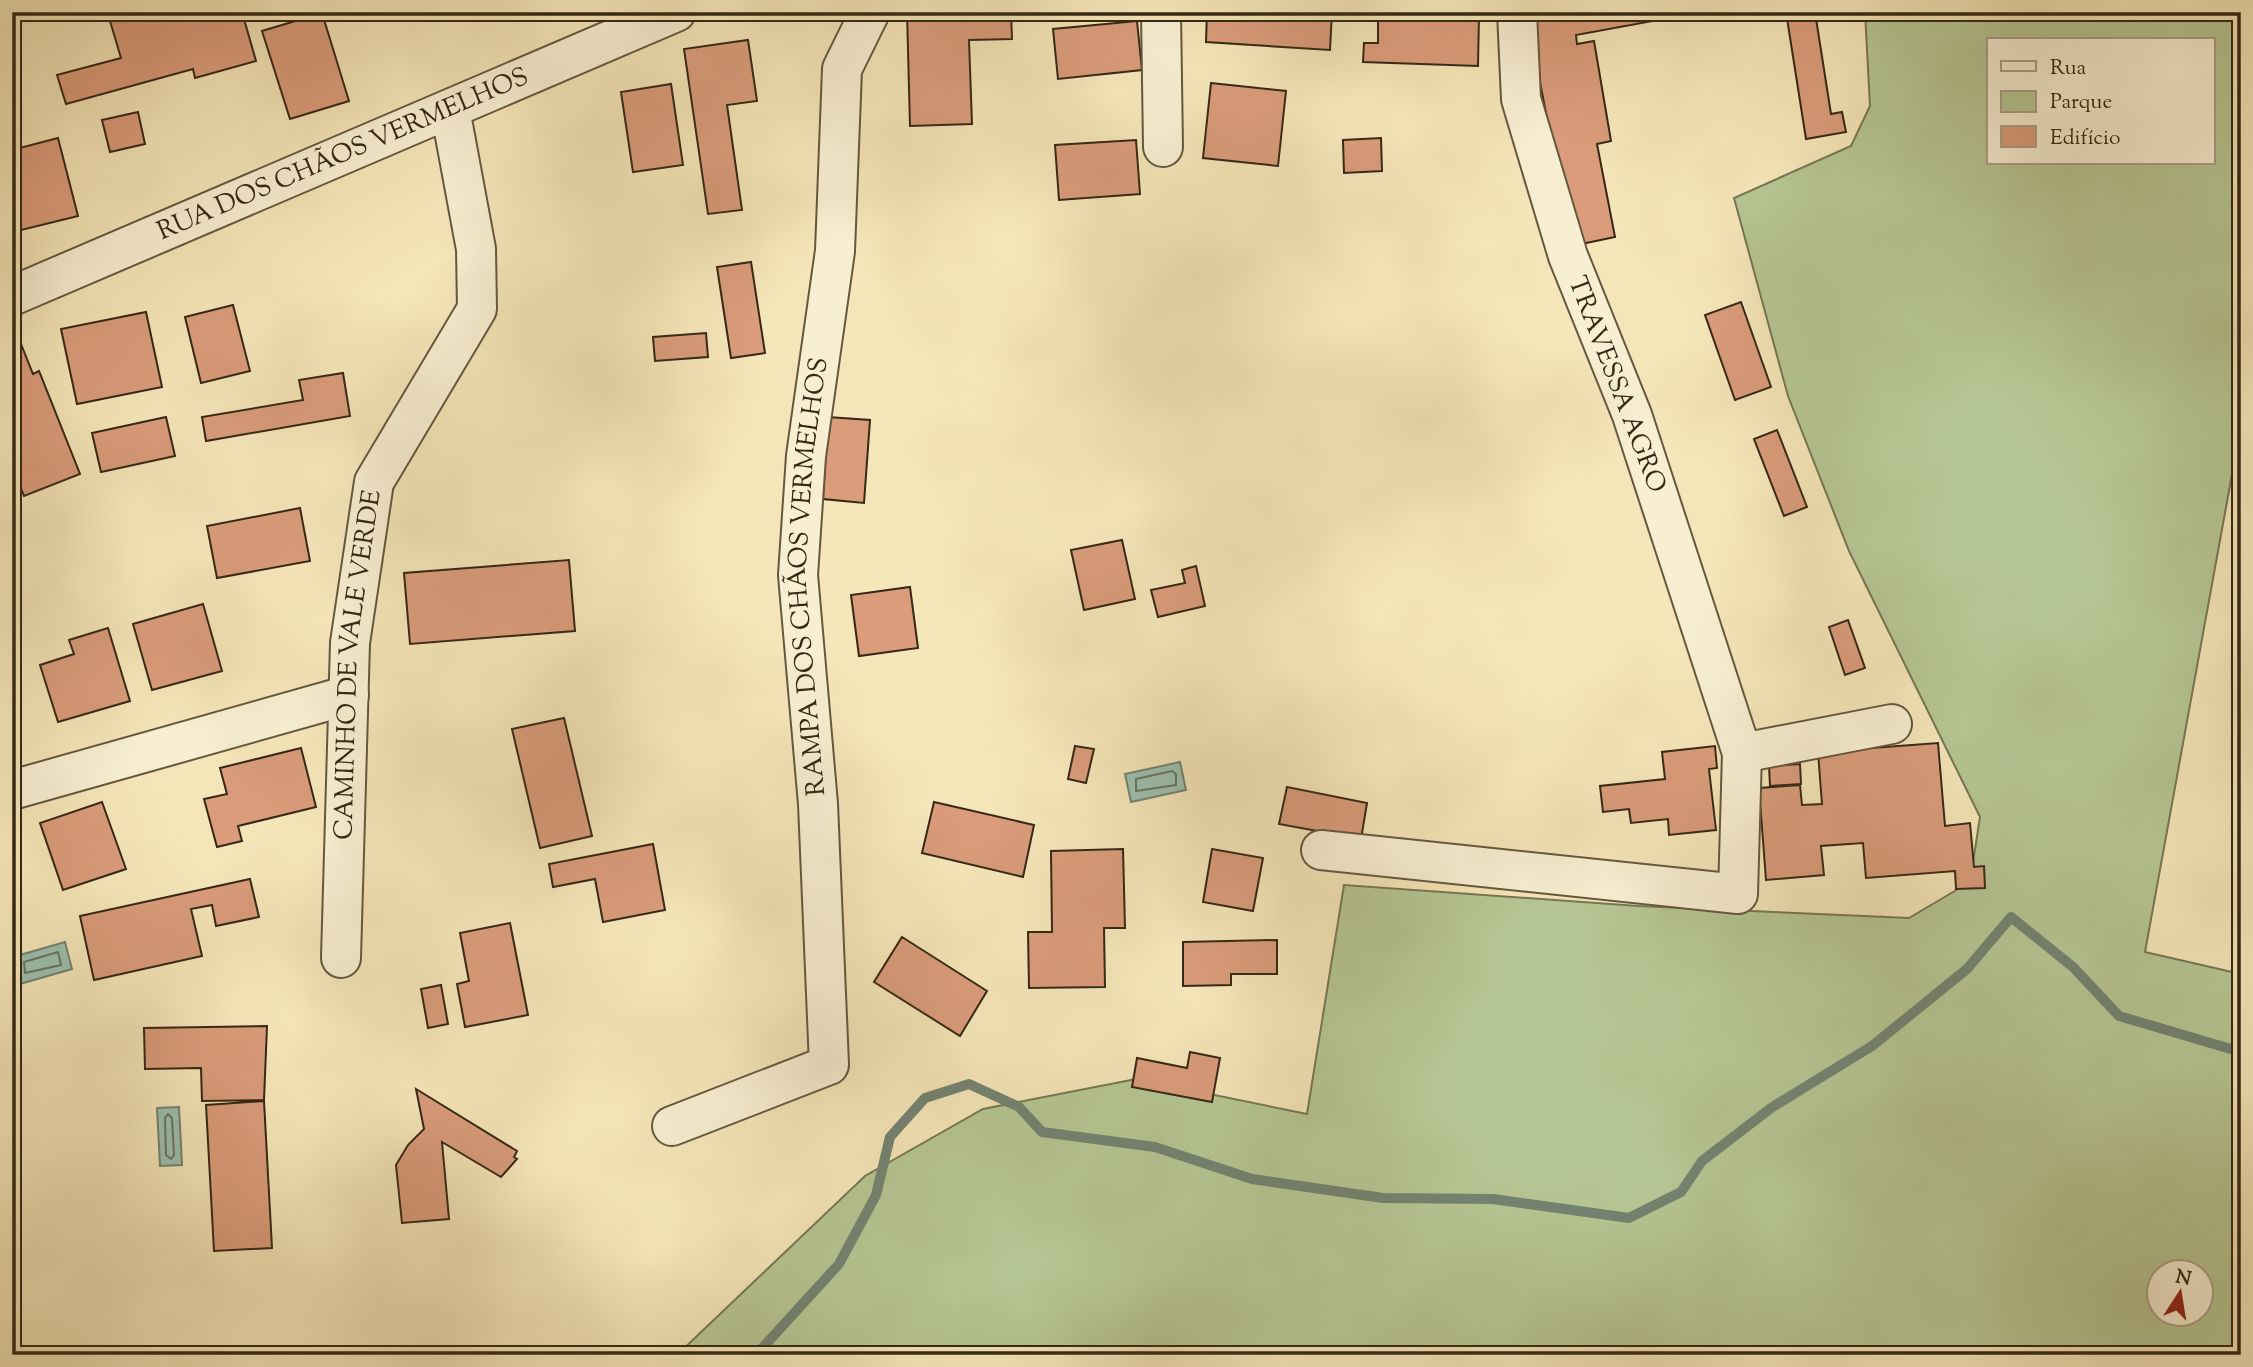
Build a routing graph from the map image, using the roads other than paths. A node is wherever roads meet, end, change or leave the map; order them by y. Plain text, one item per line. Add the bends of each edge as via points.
1 (676, 12) edge
2 (870, 12) edge
3 (1161, 12) edge
4 (1517, 12) edge
5 (450, 109) junction
6 (1163, 147) dead end
7 (12, 296) edge
8 (349, 695) junction
9 (1892, 724) dead end
10 (1742, 753) junction
11 (12, 790) edge
12 (1321, 850) dead end
13 (341, 958) dead end
14 (672, 1126) dead end

1 - 5 street, RUA DOS CHÃOS VERMELHOS
2 - 14 street, RAMPA DOS CHÃOS VERMELHOS via 842,69 835,251 806,456 798,575 818,804 829,1065
3 - 6 street
4 - 10 street, TRAVESSA AGRO via 1521,99 1567,256 1632,415
5 - 7 street, RUA DOS CHÃOS VERMELHOS
5 - 8 street, CAMINHO DE VALE VERDE via 476,249 477,309 374,482 350,643
8 - 11 street
8 - 13 street, CAMINHO DE VALE VERDE
9 - 10 street
10 - 12 street, TRAVESSA AGRO via 1738,894

